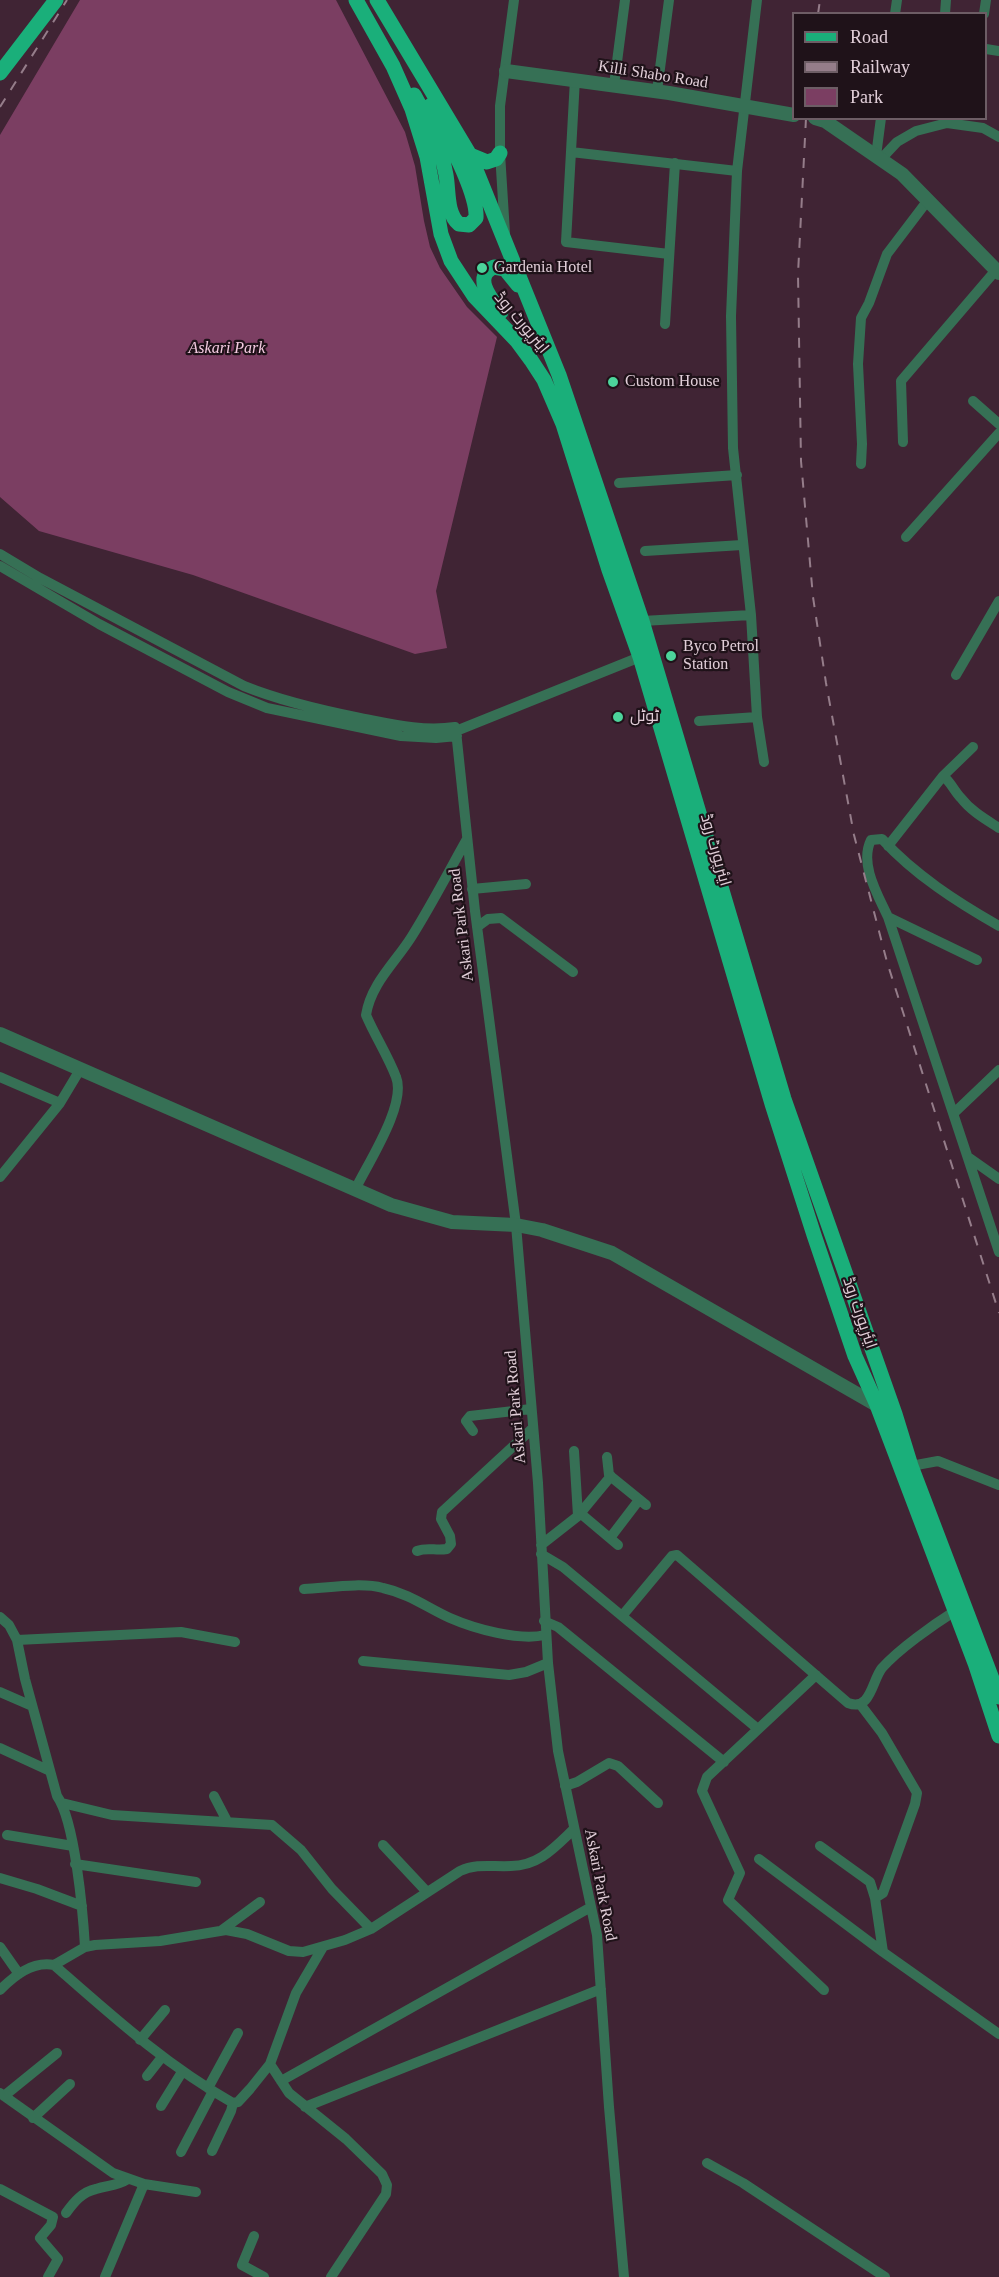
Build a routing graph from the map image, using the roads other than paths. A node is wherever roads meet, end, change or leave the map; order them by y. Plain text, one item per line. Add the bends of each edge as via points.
1 (45, 0) edge
2 (56, 0) edge
3 (356, 0) edge
4 (378, 0) edge
5 (514, 0) edge
6 (625, 0) edge
7 (669, 0) edge
8 (758, 0) edge
9 (0, 56) edge
10 (414, 60) junction
11 (393, 66) junction
12 (506, 71) junction
13 (0, 73) edge
14 (575, 79) junction
15 (614, 85) junction
16 (657, 91) junction
17 (743, 107) junction
18 (792, 115) edge
19 (822, 120) edge
20 (880, 120) edge
21 (999, 137) edge
22 (571, 152) junction
23 (500, 153) junction
24 (470, 155) junction
25 (878, 157) junction
26 (675, 163) junction
27 (736, 171) junction
28 (928, 200) junction
29 (506, 241) junction
30 (669, 254) junction
31 (997, 272) edge
32 (533, 309) junction
33 (665, 324) dead end
34 (527, 354) junction
35 (974, 401) dead end
36 (999, 424) edge
37 (999, 433) edge
38 (903, 442) dead end
39 (861, 464) dead end
40 (737, 475) junction
41 (619, 483) dead end
42 (906, 537) dead end
43 (742, 545) junction
44 (645, 551) dead end
45 (0, 554) edge
46 (0, 566) edge
47 (999, 600) edge
48 (751, 615) junction
49 (642, 621) junction
50 (640, 657) junction
51 (956, 675) dead end
52 (758, 717) junction
53 (699, 721) dead end
54 (456, 731) junction
55 (973, 747) dead end
56 (764, 762) dead end
57 (943, 776) junction
58 (999, 828) edge
59 (467, 839) junction
60 (888, 846) junction
61 (526, 884) dead end
62 (472, 889) junction
63 (888, 917) junction
64 (999, 926) edge
65 (477, 927) junction
66 (977, 960) dead end
67 (573, 972) dead end
68 (0, 1034) edge
69 (81, 1068) junction
70 (999, 1070) edge
71 (0, 1077) edge
72 (60, 1103) junction
73 (954, 1113) junction
74 (968, 1157) junction
75 (0, 1177) edge
76 (999, 1179) edge
77 (356, 1188) junction
78 (516, 1225) junction
79 (999, 1252) edge
80 (877, 1405) junction
81 (531, 1409) junction
82 (895, 1414) junction
83 (532, 1428) junction
84 (473, 1431) dead end
85 (574, 1451) dead end
86 (607, 1457) dead end
87 (911, 1466) junction
88 (610, 1476) junction
89 (999, 1485) edge
90 (579, 1514) junction
91 (541, 1550) junction
92 (417, 1551) dead end
93 (304, 1589) dead end
94 (955, 1611) junction
95 (622, 1616) junction
96 (0, 1617) edge
97 (544, 1621) junction
98 (545, 1635) junction
99 (16, 1640) junction
100 (235, 1642) dead end
101 (363, 1661) dead end
102 (548, 1663) junction
103 (816, 1675) junction
104 (0, 1692) edge
105 (999, 1697) edge
106 (860, 1704) junction
107 (32, 1706) junction
108 (758, 1729) junction
109 (999, 1736) edge
110 (0, 1748) edge
111 (724, 1762) junction
112 (50, 1770) junction
113 (565, 1786) junction
114 (214, 1796) dead end
115 (62, 1803) junction
116 (658, 1803) dead end
117 (227, 1821) junction
118 (574, 1829) junction
119 (7, 1835) dead end
120 (382, 1845) dead end
121 (73, 1846) junction
122 (820, 1846) dead end
123 (759, 1859) dead end
124 (75, 1864) junction
125 (0, 1878) edge
126 (196, 1882) dead end
127 (427, 1892) junction
128 (875, 1898) junction
129 (260, 1902) dead end
130 (82, 1906) junction
131 (591, 1906) junction
132 (371, 1929) junction
133 (222, 1931) junction
134 (0, 1947) edge
135 (85, 1947) junction
136 (323, 1947) junction
137 (883, 1952) junction
138 (54, 1965) junction
139 (19, 1974) junction
140 (601, 1989) junction
141 (0, 1990) edge
142 (824, 1990) dead end
143 (165, 2010) dead end
144 (238, 2033) dead end
145 (999, 2034) edge
146 (140, 2040) junction
147 (57, 2053) dead end
148 (162, 2057) junction
149 (270, 2064) junction
150 (182, 2072) junction
151 (147, 2076) dead end
152 (281, 2080) junction
153 (70, 2084) dead end
154 (211, 2090) junction
155 (1, 2094) edge
156 (233, 2103) junction
157 (161, 2106) dead end
158 (305, 2107) junction
159 (33, 2118) junction
160 (212, 2151) dead end
161 (181, 2152) dead end
162 (707, 2163) dead end
163 (128, 2179) junction
164 (144, 2184) junction
165 (0, 2189) edge
166 (196, 2192) dead end
167 (66, 2213) dead end
168 (254, 2236) dead end
169 (48, 2277) edge
170 (105, 2277) edge
171 (264, 2277) edge
172 (330, 2277) edge
173 (624, 2277) edge
174 (885, 2277) edge

1 - 9 main road
2 - 13 main road
3 - 11 main road, ایئرپورٹ روڈ
4 - 10 main road, ایئرپورٹ روڈ
5 - 12 street
6 - 15 street
7 - 16 street
8 - 17 street
10 - 11 main road via 422,87 474,203 476,218 469,225 459,225 454,219 444,162 431,126 411,88
10 - 24 main road, ایئرپورٹ روڈ
11 - 34 main road, ایئرپورٹ روڈ via 427,157 441,234 451,261 469,289
12 - 14 street, Killi Shabo Road
12 - 23 street
14 - 15 street, Killi Shabo Road
14 - 22 street
15 - 16 street, Killi Shabo Road
16 - 17 street, Killi Shabo Road
17 - 18 street, Killi Shabo Road
17 - 27 street
19 - 25 street
20 - 25 street
21 - 25 street via 983,128 947,123 916,131
22 - 26 street
22 - 30 street via 566,242
23 - 24 main road via 492,161
23 - 29 street
24 - 29 main road, ایئرپورٹ روڈ
25 - 28 street
26 - 27 street
26 - 30 street
27 - 40 street via 731,316
28 - 31 street
28 - 39 street via 886,254 861,318
29 - 32 main road, ایئرپورٹ روڈ
30 - 33 street
31 - 38 street via 902,381
32 - 34 main road via 505,269 494,267 486,272 486,292 524,341
32 - 49 main road, ایئرپورٹ روڈ
34 - 50 main road, ایئرپورٹ روڈ via 544,380 563,424
35 - 36 street
37 - 42 street
40 - 41 street
40 - 43 street
43 - 44 street
43 - 48 street
45 - 54 street via 263,694 399,726
46 - 54 street via 99,624 228,692 267,708 401,736 436,738
47 - 51 street
48 - 49 street
48 - 52 street
49 - 82 main road, ایئرپورٹ روڈ via 784,1099
50 - 54 street
50 - 80 main road, ایئرپورٹ روڈ via 807,1213 855,1356
52 - 53 street
52 - 56 street
54 - 59 street, Askari Park Road
55 - 57 street
57 - 58 street via 977,814
57 - 60 street
59 - 62 street, Askari Park Road
59 - 77 street via 411,937 376,984 368,1004 366,1015 398,1079 398,1096
60 - 63 street via 882,839 871,840 867,857 870,876
60 - 64 street via 957,902
61 - 62 street
62 - 65 street, Askari Park Road
63 - 66 street
63 - 73 street
65 - 67 street via 501,918
65 - 78 street, Askari Park Road
68 - 69 street
69 - 72 street
69 - 77 street
70 - 73 street
71 - 72 street
72 - 75 street
73 - 74 street
74 - 76 street
74 - 79 street
77 - 78 street via 392,1204 452,1222
78 - 80 street via 612,1253
78 - 81 street, Askari Park Road
80 - 82 street
80 - 94 main road, ایئرپورٹ روڈ
81 - 83 street, Askari Park Road
81 - 84 street via 470,1416 466,1421
82 - 87 main road, ایئرپورٹ روڈ
83 - 91 street, Askari Park Road
83 - 92 street via 442,1512 441,1519 450,1536 447,1549
85 - 90 street
86 - 88 street
87 - 89 street via 938,1461
87 - 105 main road, ایئرپورٹ روڈ
88 - 90 street
88 - 90 street via 643,1502 614,1541
90 - 91 street
91 - 95 street
91 - 97 street, Askari Park Road
93 - 98 street via 380,1587 417,1599 467,1625 520,1636
94 - 106 street via 883,1667
94 - 109 main road, ایئرپورٹ روڈ
95 - 103 street via 676,1555
95 - 108 street
96 - 99 street
97 - 98 street, Askari Park Road
97 - 111 street via 558,1627
98 - 102 street, Askari Park Road
99 - 100 street via 181,1632
99 - 107 street
101 - 102 street via 509,1675
102 - 113 street, Askari Park Road
103 - 106 street via 848,1703
103 - 108 street
104 - 107 street
106 - 128 street via 882,1732 917,1793 883,1893
107 - 112 street
108 - 111 street
110 - 112 street
111 - 142 street via 705,1781 702,1791 740,1873 728,1900
112 - 115 street
113 - 116 street via 609,1763 618,1766
113 - 118 street, Askari Park Road
114 - 117 street
115 - 117 street via 112,1815
115 - 121 street
117 - 132 street via 272,1825 301,1850
118 - 127 street via 539,1860 520,1866 471,1866
118 - 131 street, Askari Park Road
119 - 121 street
120 - 127 street
121 - 124 street
122 - 128 street via 870,1882
123 - 137 street
124 - 126 street
124 - 130 street
125 - 130 street
127 - 132 street
128 - 137 street
129 - 133 street
130 - 135 street
131 - 140 street, Askari Park Road
131 - 152 street
132 - 136 street
133 - 135 street
133 - 136 street via 247,1934 289,1951
134 - 139 street
135 - 138 street
136 - 149 street via 296,1992
137 - 145 street
138 - 139 street via 38,1964
138 - 146 street
139 - 141 street
140 - 158 street
140 - 173 street, Askari Park Road
143 - 146 street
144 - 154 street
146 - 148 street
147 - 155 street
148 - 150 street
148 - 151 street
149 - 152 street
149 - 156 street
150 - 154 street
150 - 157 street
152 - 158 street
153 - 159 street
154 - 156 street
154 - 161 street
155 - 159 street
156 - 160 street
158 - 172 street via 346,2139 382,2174 387,2185 386,2194
159 - 163 street via 102,2166
162 - 174 street
163 - 164 street
163 - 167 street via 85,2193
164 - 166 street
164 - 170 street
165 - 169 street via 53,2217 40,2238 58,2259
168 - 171 street via 242,2265

